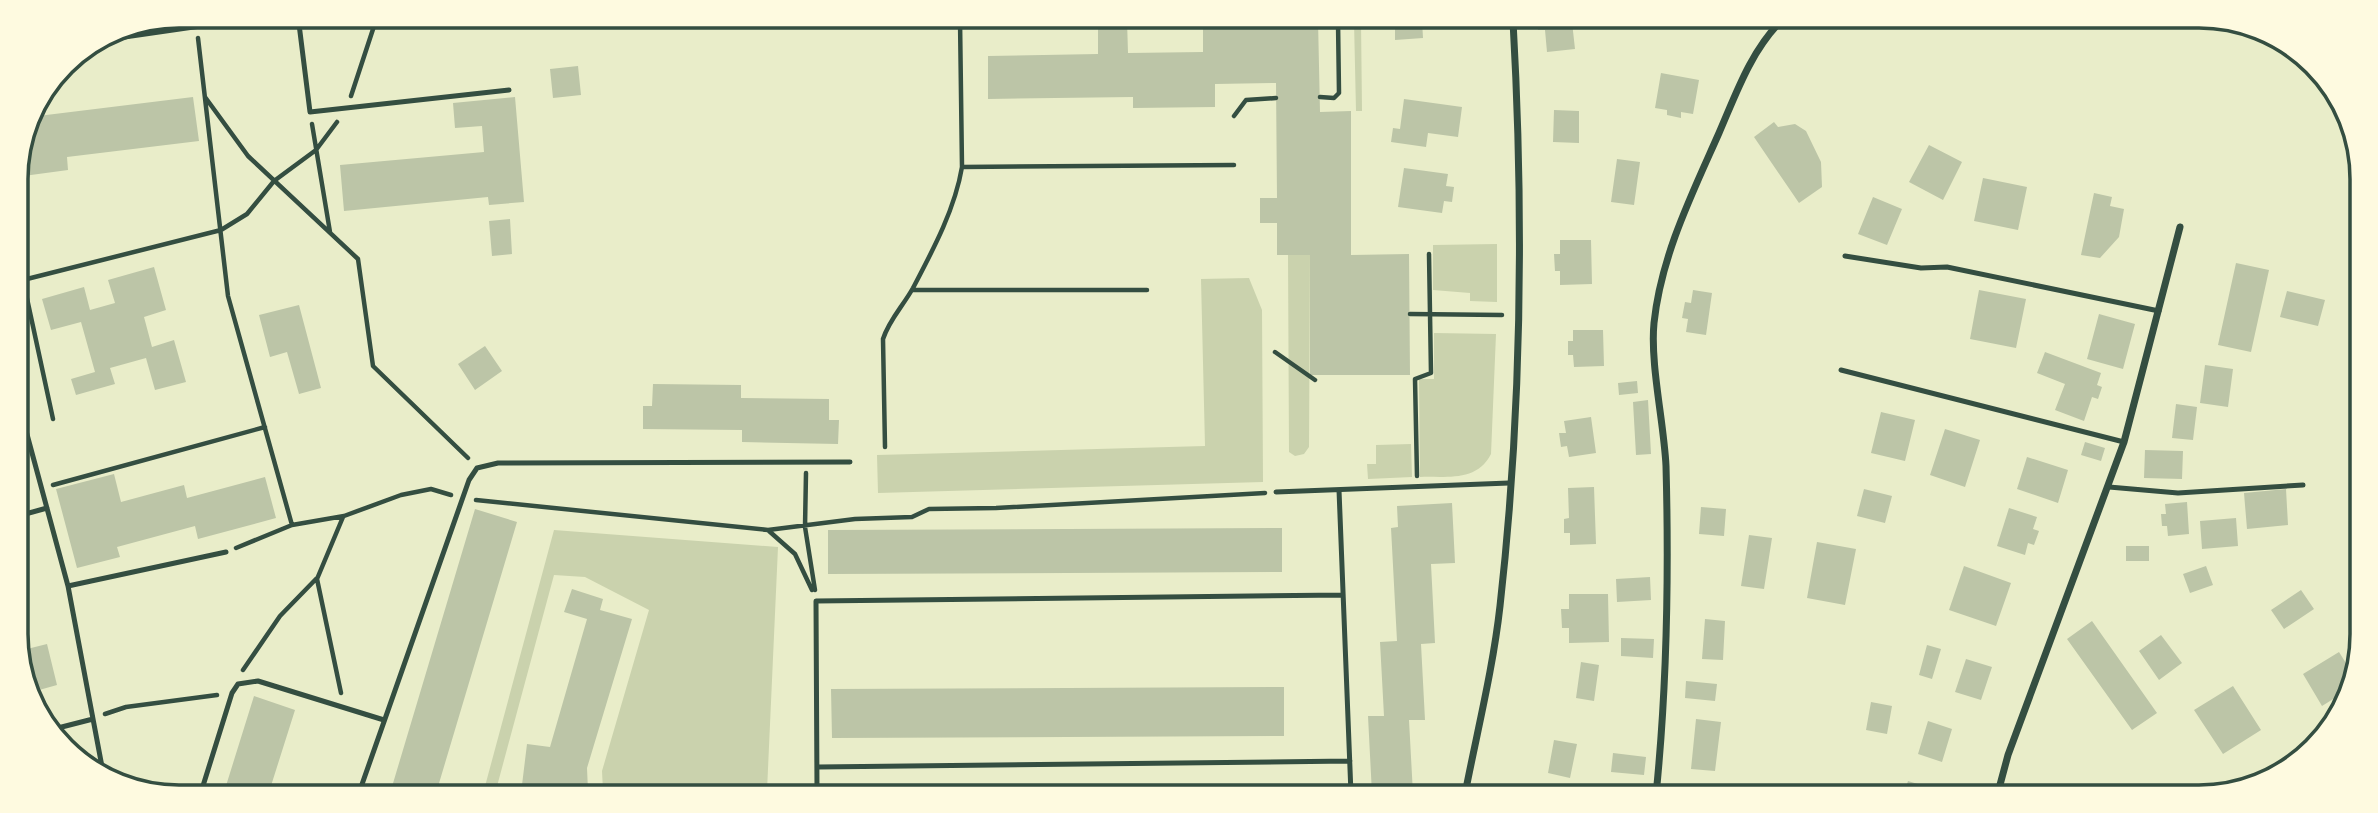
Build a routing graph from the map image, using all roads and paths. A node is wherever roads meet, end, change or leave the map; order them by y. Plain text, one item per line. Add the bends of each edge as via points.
1 (184, 28) edge
2 (197, 28) edge
3 (299, 28) edge
4 (373, 28) edge
5 (960, 28) edge
6 (1338, 28) edge
7 (1513, 28) edge
8 (1774, 28) edge
9 (132, 36) edge
10 (509, 90) dead end
11 (205, 96) junction
12 (1320, 97) dead end
13 (1276, 99) dead end
14 (347, 108) junction
15 (310, 113) junction
16 (1234, 116) dead end
17 (316, 150) junction
18 (1234, 165) dead end
19 (961, 167) junction
20 (274, 181) junction
21 (2180, 226) dead end
22 (221, 230) junction
23 (331, 234) junction
24 (1429, 254) dead end
25 (1845, 256) dead end
26 (28, 278) edge
27 (912, 290) junction
28 (1147, 290) dead end
29 (2160, 311) junction
30 (28, 314) edge
31 (1410, 314) dead end
32 (1430, 315) junction
33 (1502, 315) dead end
34 (1275, 352) dead end
35 (1841, 370) dead end
36 (1315, 380) dead end
37 (53, 419) dead end
38 (265, 428) junction
39 (28, 438) edge
40 (2124, 442) junction
41 (885, 447) dead end
42 (850, 462) dead end
43 (477, 468) junction
44 (807, 473) dead end
45 (1509, 483) junction
46 (2303, 485) dead end
47 (2109, 486) junction
48 (1417, 487) junction
49 (42, 488) junction
50 (1339, 490) junction
51 (1276, 492) joint
52 (463, 499) junction
53 (47, 508) junction
54 (28, 513) edge
55 (344, 516) junction
56 (292, 525) junction
57 (805, 527) junction
58 (768, 530) junction
59 (226, 552) joint
60 (317, 579) junction
61 (68, 586) junction
62 (1343, 595) junction
63 (816, 601) junction
64 (238, 684) junction
65 (232, 693) junction
66 (344, 708) junction
67 (93, 719) junction
68 (384, 720) junction
69 (61, 727) edge
70 (1350, 761) junction
71 (101, 763) edge
72 (818, 767) junction
73 (203, 785) edge
74 (362, 785) edge
75 (817, 785) edge
76 (1351, 785) edge
77 (1467, 785) edge
78 (1657, 785) edge
79 (2000, 785) edge

1 - 9 lane
2 - 11 path
3 - 15 lane
4 - 14 path
5 - 19 path
6 - 12 path via 1339,93 1334,98
7 - 45 street via 1520,143 1521,313
8 - 78 street via 1746,72 1686,209 1662,275 1656,313 1666,465 1666,680
10 - 14 lane
11 - 20 path via 248,156
11 - 22 path
13 - 16 path via 1246,100
14 - 15 lane
14 - 17 path
15 - 17 path
17 - 20 path
17 - 23 path
18 - 19 path
19 - 27 path via 954,201
20 - 22 path via 247,214
20 - 23 path
21 - 29 street
22 - 26 path
22 - 38 path via 228,296
23 - 43 path via 358,259 373,366
24 - 32 path
25 - 29 lane via 1922,268 1947,267
27 - 28 path
27 - 41 path via 883,340
29 - 40 street
30 - 37 path
31 - 32 path
32 - 33 path
32 - 48 path via 1431,374 1415,379
34 - 36 path
35 - 40 lane
38 - 49 path
38 - 56 path
39 - 49 lane
40 - 47 street
42 - 43 lane via 498,463
43 - 52 lane
44 - 57 path
45 - 48 lane
45 - 77 street via 1500,611
46 - 47 lane via 2178,492
47 - 79 street
48 - 50 lane
49 - 53 lane
50 - 51 lane
50 - 62 lane
51 - 57 path via 929,509 912,517
52 - 55 path via 430,489
52 - 58 path
52 - 68 lane
53 - 54 lane
53 - 61 lane
55 - 56 path
55 - 60 path
56 - 59 path
57 - 58 path
57 - 63 path
58 - 63 path via 795,554
59 - 61 lane
60 - 64 path via 280,616 244,667
60 - 66 path
61 - 67 lane
62 - 63 lane
62 - 70 lane
63 - 72 lane
64 - 65 lane
64 - 66 lane via 258,681
65 - 67 path via 126,707
65 - 73 lane
66 - 68 lane
67 - 69 lane
67 - 71 lane
68 - 74 lane
70 - 72 lane
70 - 76 lane
72 - 75 lane

